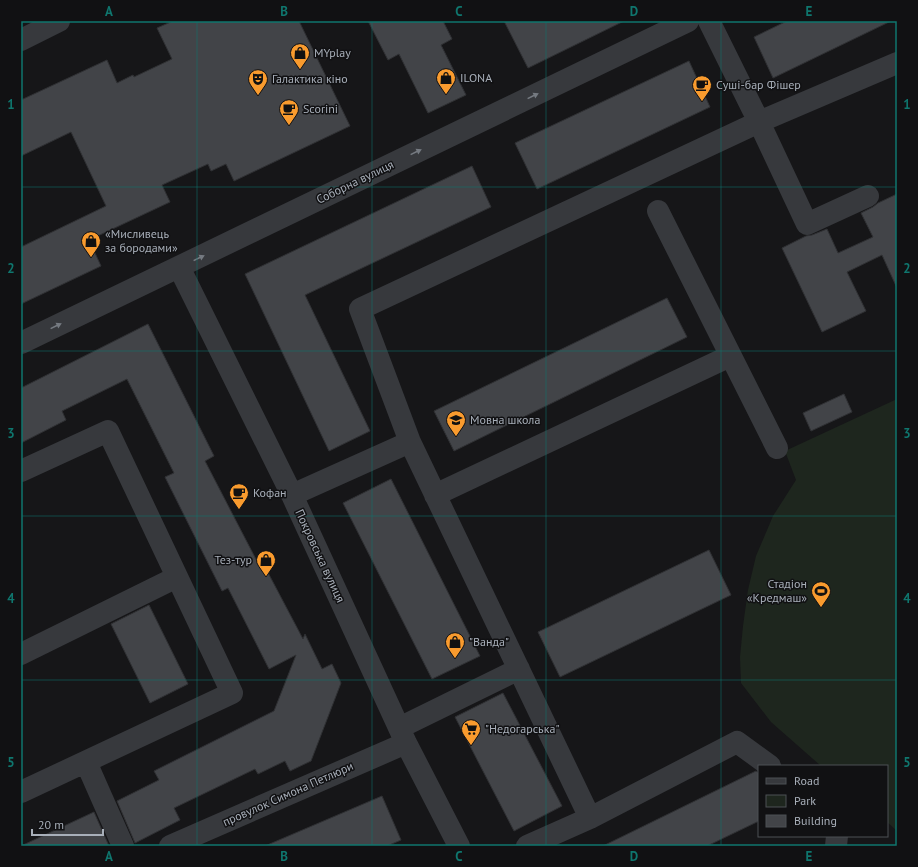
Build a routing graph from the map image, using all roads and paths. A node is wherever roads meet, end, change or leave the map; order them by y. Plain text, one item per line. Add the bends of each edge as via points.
1 (60, 21) edge
2 (688, 21) edge
3 (709, 21) edge
4 (21, 40) edge
5 (897, 63) edge
6 (759, 122) junction
7 (868, 196) dead end
8 (658, 211) dead end
9 (179, 267) junction
10 (21, 343) edge
11 (730, 356) junction
12 (410, 442) junction
13 (777, 448) dead end
14 (21, 471) edge
15 (292, 495) junction
16 (435, 495) junction
17 (177, 577) junction
18 (21, 654) edge
19 (519, 669) junction
20 (402, 736) junction
21 (86, 762) junction
22 (769, 765) edge
23 (21, 792) edge
24 (590, 818) junction
25 (175, 845) edge
26 (123, 846) edge
27 (459, 846) edge
28 (528, 846) edge

1 - 4 street
9 -> 2 street, Соборна вулиця
3 - 6 street
5 - 6 street
6 - 7 street via 807,224
6 - 12 street via 360,309
8 - 11 street
10 -> 9 street, Соборна вулиця
9 - 15 street, Покровська вулиця
11 - 13 street
11 - 16 street
12 - 15 street
12 - 16 street
14 - 17 street via 108,430
15 - 20 street, Покровська вулиця
16 - 19 street
17 - 18 street
17 - 21 street via 232,693
19 - 20 street, провулок Симона Петлюри
19 - 24 street
20 - 25 street, провулок Симона Петлюри
20 - 27 street, Покровська вулиця
21 - 23 street
21 - 26 street
22 - 24 street via 737,742
24 - 28 street

